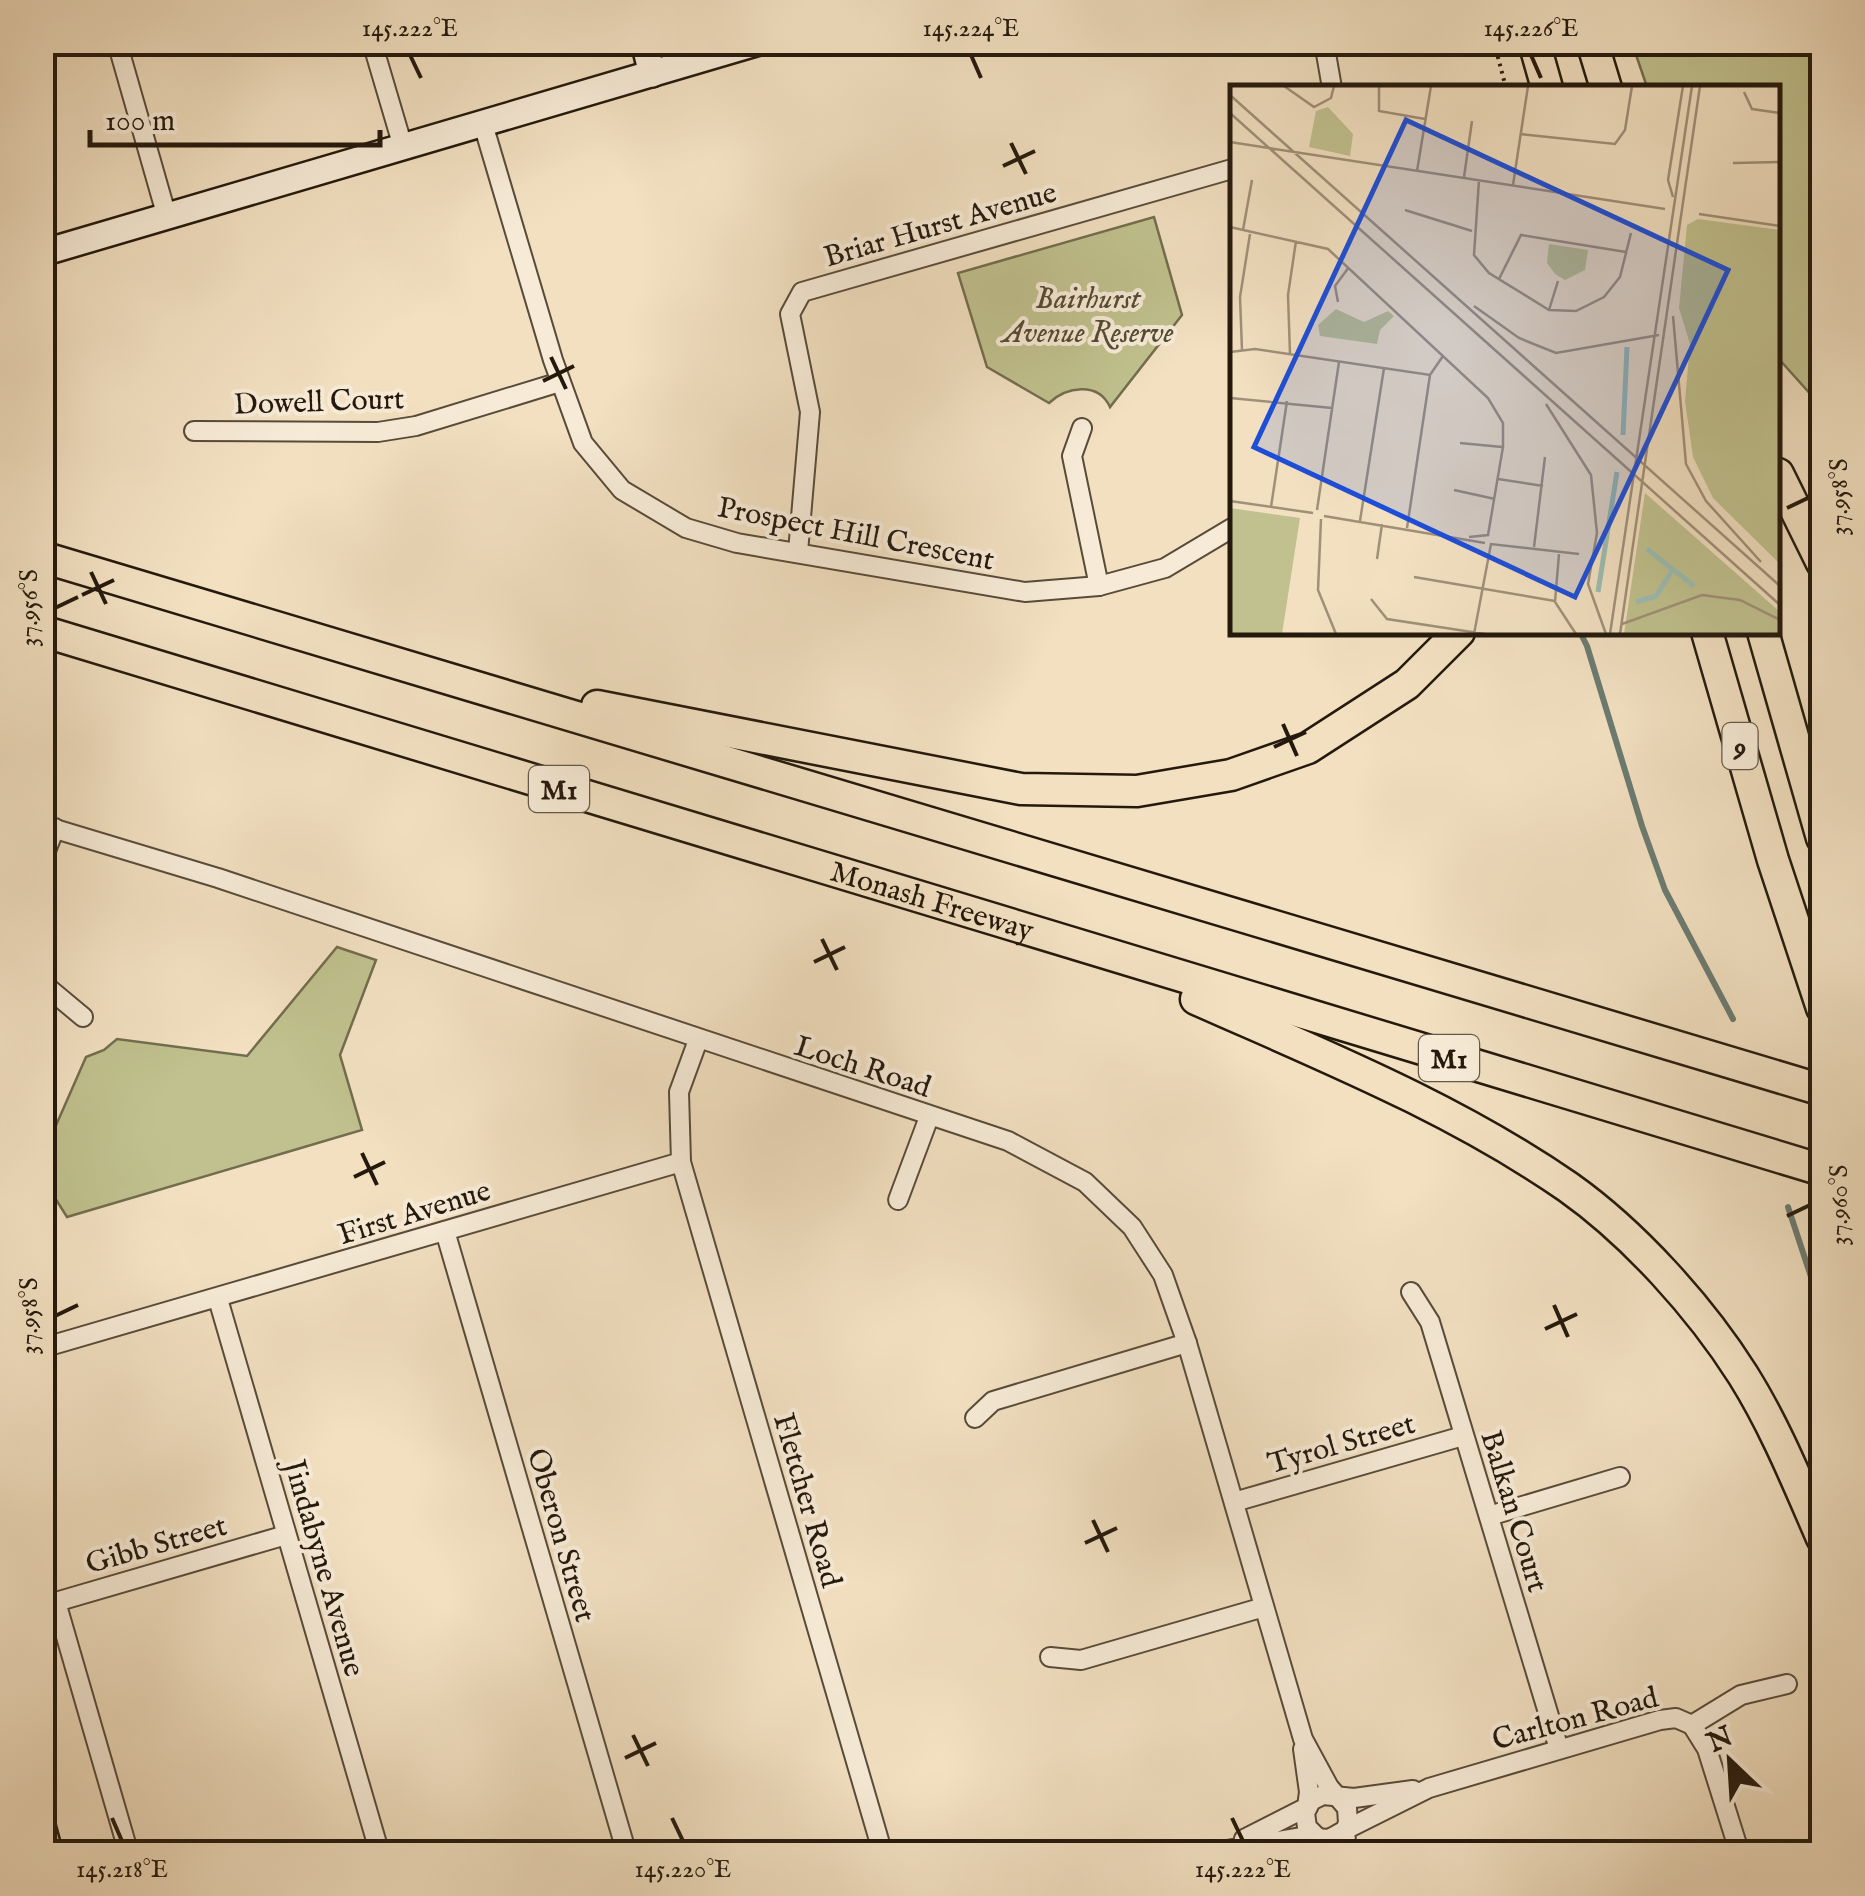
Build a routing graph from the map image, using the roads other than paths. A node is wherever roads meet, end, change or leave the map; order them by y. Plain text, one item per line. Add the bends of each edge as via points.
1 (117, 42) edge
2 (372, 42) edge
3 (644, 42) edge
4 (760, 42) edge
5 (1324, 42) edge
6 (1534, 42) edge
7 (1592, 42) edge
8 (652, 74) junction
9 (1331, 85) edge
10 (1546, 85) edge
11 (1605, 85) edge
12 (483, 124) junction
13 (403, 148) junction
14 (1230, 170) edge
15 (167, 216) junction
16 (42, 253) edge
17 (560, 382) junction
18 (1082, 428) dead end
19 (194, 431) dead end
20 (1780, 480) edge
21 (1230, 529) edge
22 (798, 552) junction
23 (42, 557) edge
24 (1822, 562) edge
25 (1099, 586) junction
26 (42, 631) edge
27 (1457, 635) edge
28 (1708, 635) edge
29 (1764, 635) edge
30 (412, 669) junction
31 (49, 826) edge
32 (1822, 838) edge
33 (42, 861) edge
34 (1075, 946) junction
35 (42, 976) edge
36 (1822, 1008) edge
37 (83, 1018) dead end
38 (698, 1040) junction
39 (1822, 1090) edge
40 (929, 1118) junction
41 (681, 1162) junction
42 (1822, 1170) edge
43 (898, 1200) dead end
44 (445, 1231) junction
45 (1411, 1292) dead end
46 (218, 1299) junction
47 (1188, 1343) junction
48 (42, 1348) edge
49 (976, 1418) dead end
50 (1463, 1436) junction
51 (1620, 1477) dead end
52 (1234, 1502) junction
53 (1489, 1516) junction
54 (286, 1535) junction
55 (1822, 1538) edge
56 (49, 1604) edge
57 (1264, 1607) junction
58 (1050, 1657) dead end
59 (1787, 1684) dead end
60 (1692, 1725) junction
61 (1303, 1739) junction
62 (1559, 1750) junction
63 (1429, 1788) junction
64 (1337, 1797) junction
65 (1307, 1807) junction
66 (1345, 1830) junction
67 (1316, 1837) junction
68 (1226, 1847) junction
69 (129, 1854) edge
70 (380, 1854) edge
71 (627, 1854) edge
72 (883, 1854) edge
73 (1204, 1854) edge
74 (1327, 1854) edge
75 (1347, 1854) edge
76 (1740, 1854) edge

1 - 15 street
2 - 13 street
3 - 8 main road
4 - 8 main road
5 - 9 street
6 - 10 highway
7 - 11 highway
8 - 12 main road
12 - 13 main road
12 - 17 street, Prospect Hill Crescent
13 - 15 main road
14 - 22 street, Briar Hurst Avenue via 802,292 790,314 810,412
15 - 16 main road
17 - 19 street, Dowell Court via 378,432
17 - 22 street, Prospect Hill Crescent via 583,442 622,490 686,528
18 - 25 street via 1072,456
20 - 24 highway
21 - 25 street, Prospect Hill Crescent via 1165,568
22 - 25 street, Prospect Hill Crescent via 1026,592
23 - 30 highway, M1
26 - 34 highway, Monash Freeway / M1
27 - 30 highway via 1406,684 1308,748 1230,775 1136,791 1020,790
28 - 36 highway, 9
29 - 32 highway, 9
30 - 39 highway, M1
31 - 33 street
31 - 38 street, Loch Road
34 - 42 highway, Monash Freeway / M1
34 - 55 highway via 1381,1081 1579,1196 1668,1278 1742,1373
35 - 37 street
38 - 40 street, Loch Road
38 - 41 street via 678,1092
40 - 43 street
40 - 47 street, Loch Road via 1008,1142 1085,1182 1132,1227 1163,1276
41 - 44 street, First Avenue
41 - 72 street, Fletcher Road
44 - 46 street, First Avenue
44 - 71 street, Oberon Street
45 - 50 street, Balkan Court via 1430,1322
46 - 48 street, First Avenue
46 - 54 street, Jindabyne Avenue
47 - 49 street via 993,1401
47 - 52 street, Loch Road
50 - 52 street, Tyrol Street
50 - 53 street, Balkan Court
51 - 53 street
52 - 57 street, Loch Road
53 - 62 street, Balkan Court
54 - 56 street, Gibb Street
54 - 70 street, Jindabyne Avenue
56 - 69 street
57 - 58 street via 1081,1660
57 - 61 street, Loch Road
59 - 60 street, Carlton Road via 1741,1695
60 - 62 street, Carlton Road via 1660,1720
60 - 76 street via 1707,1749
61 - 64 street, Loch Road
61 - 65 street, Loch Road
62 - 63 street, Carlton Road
63 - 64 street, Carlton Road
63 - 66 street, Carlton Road
64 - 65 street via 1316,1797
64 - 66 street via 1347,1808
65 - 67 street via 1306,1827
65 - 68 street
66 - 67 street via 1328,1840
66 - 75 street
67 - 68 street
67 - 74 street
68 - 73 street

